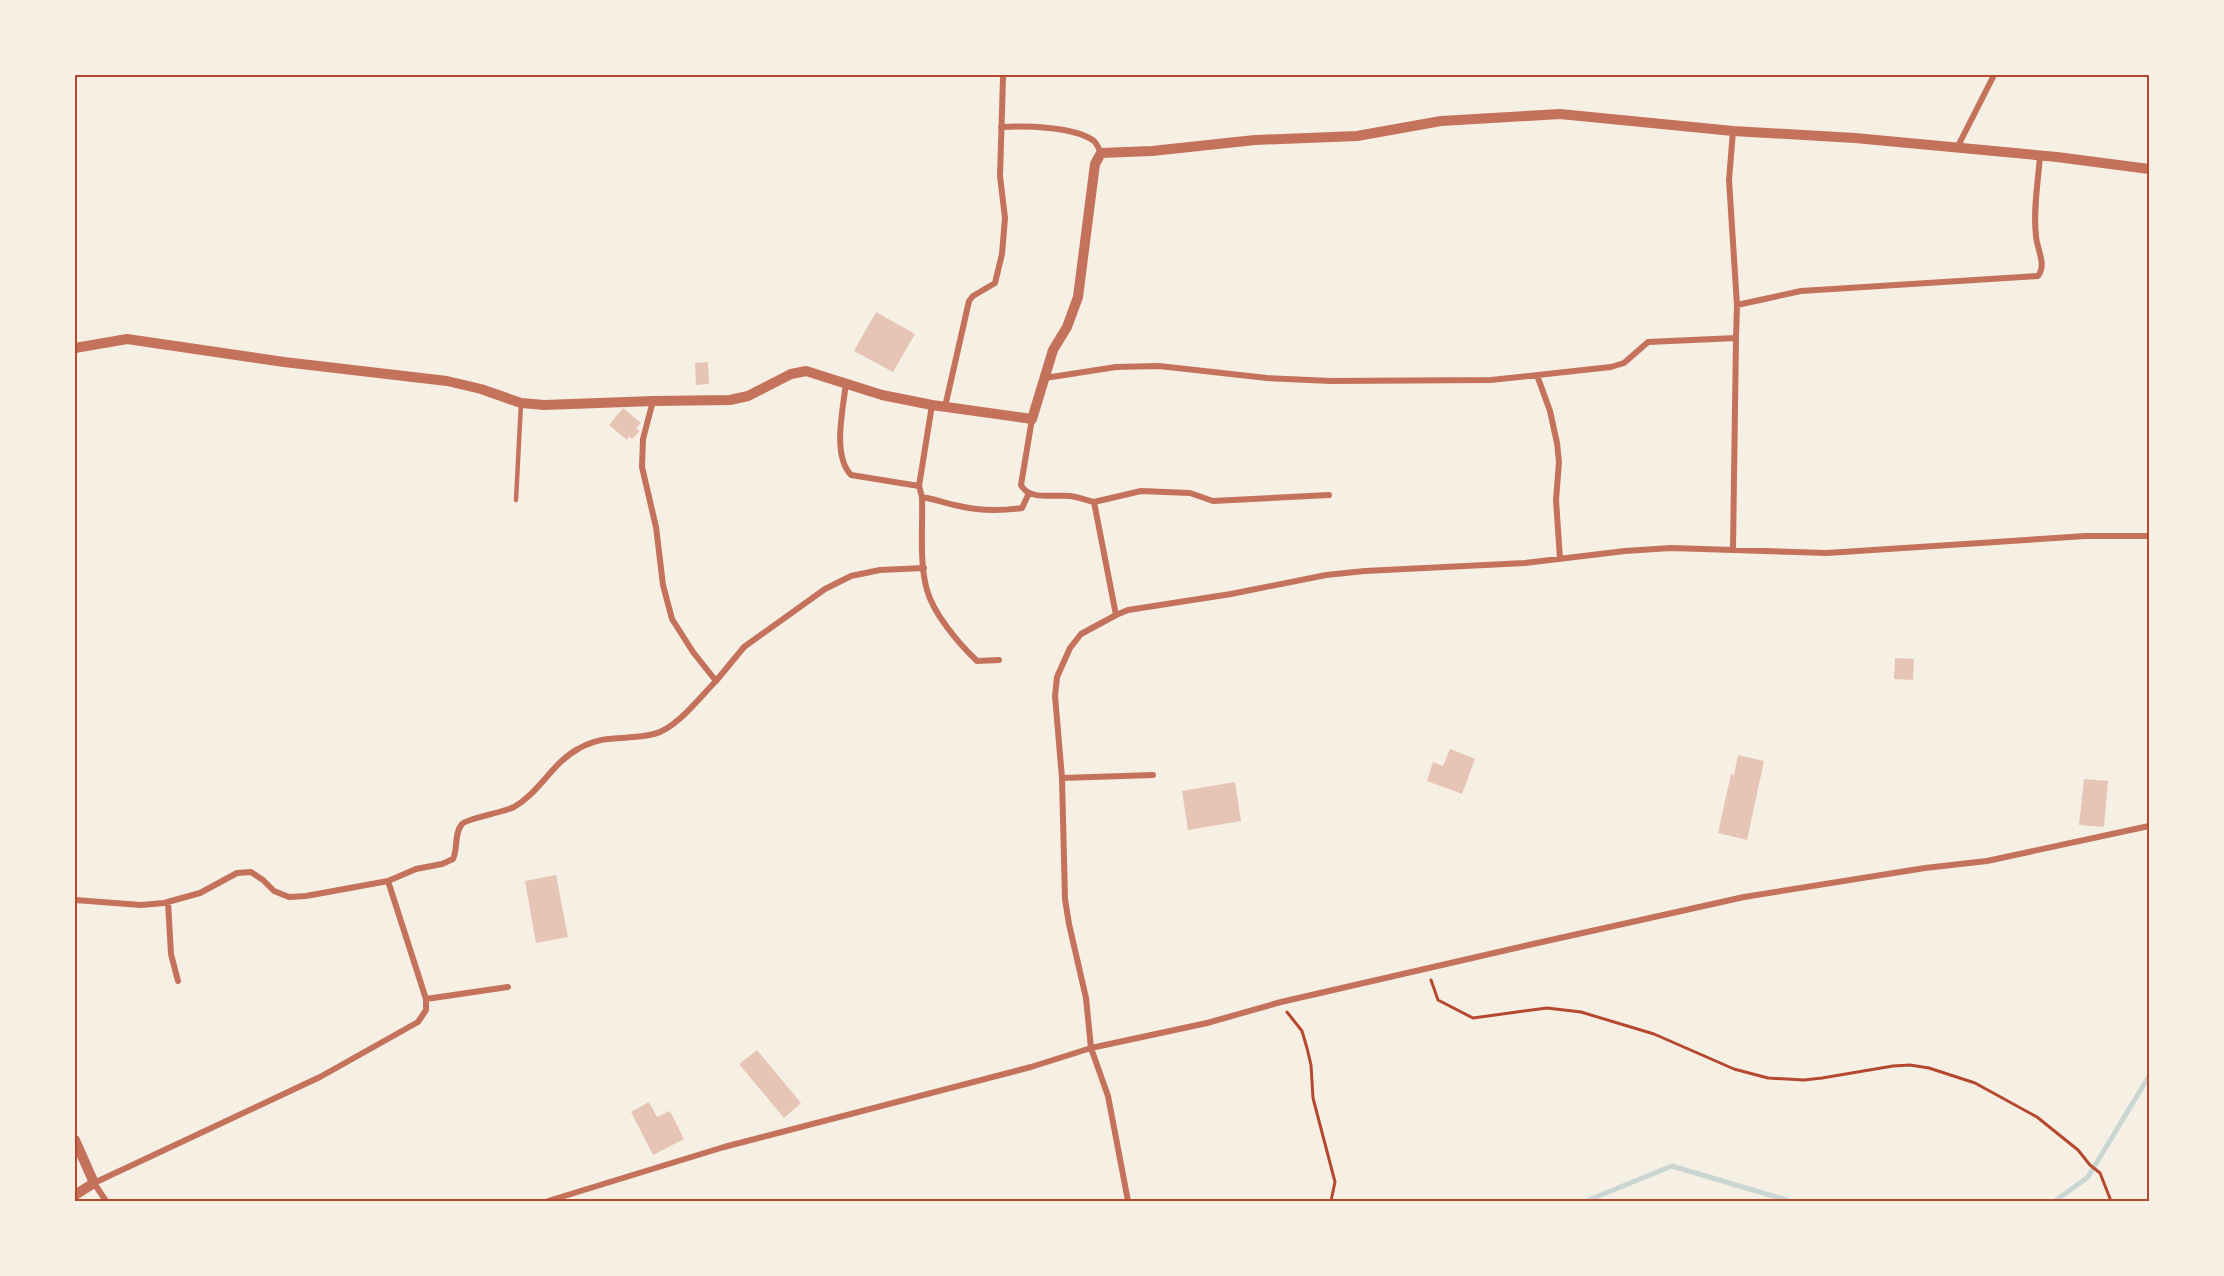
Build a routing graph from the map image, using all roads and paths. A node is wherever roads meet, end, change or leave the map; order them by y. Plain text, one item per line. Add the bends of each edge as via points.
1 (1994, 75) edge
2 (1003, 78) dead end
3 (1001, 127) junction
4 (1733, 131) junction
5 (1957, 148) junction
6 (1101, 153) junction
7 (2040, 156) junction
8 (2149, 169) edge
9 (1737, 305) junction
10 (1736, 338) junction
11 (75, 348) edge
12 (1537, 375) junction
13 (1045, 378) junction
14 (846, 383) junction
15 (653, 401) junction
16 (521, 403) junction
17 (932, 405) junction
18 (945, 407) junction
19 (1032, 419) junction
20 (919, 486) junction
21 (1029, 493) junction
22 (1329, 495) dead end
23 (922, 497) junction
24 (516, 500) dead end
25 (1094, 502) junction
26 (2149, 536) edge
27 (1733, 549) junction
28 (1560, 559) junction
29 (924, 568) junction
30 (1116, 615) junction
31 (999, 660) dead end
32 (716, 681) junction
33 (1153, 775) dead end
34 (1062, 778) junction
35 (2149, 826) edge
36 (388, 881) junction
37 (75, 900) edge
38 (168, 902) junction
39 (1430, 969) junction
40 (178, 981) dead end
41 (508, 987) dead end
42 (426, 999) junction
43 (1281, 1002) junction
44 (1091, 1048) junction
45 (75, 1140) edge
46 (94, 1183) junction
47 (75, 1195) edge
48 (106, 1201) edge
49 (548, 1201) edge
50 (1128, 1201) edge
51 (1331, 1201) edge
52 (2111, 1201) edge

1 - 5 street
2 - 3 street
3 - 6 street via 1075,133 1094,141
3 - 18 street via 1000,176 1005,218 998,273 995,283 969,301
4 - 5 street
4 - 6 street via 1543,114 1441,122 1357,136
4 - 9 street via 1728,180
5 - 7 street
6 - 13 street via 1095,164 1078,297 1053,350
7 - 8 street
7 - 9 street via 2036,237 2043,264 2038,276 1801,291
9 - 10 street
10 - 12 street via 1648,342 1624,363 1611,367
10 - 27 street
11 - 16 street via 127,339 447,381
12 - 13 street via 1491,380 1331,381 1159,366 1107,368
12 - 28 street via 1557,442
13 - 19 street
14 - 15 street via 807,371 791,374 738,399
14 - 17 street
14 - 20 street via 840,450 844,467 851,475
15 - 16 street
15 - 32 street via 643,439 642,467 656,527 663,585 672,619
16 - 24 lane
17 - 18 street
17 - 20 street
18 - 19 street
19 - 21 street via 1021,484
20 - 23 street
21 - 23 street via 1022,508 1000,511
21 - 25 street
22 - 25 street via 1213,501 1190,493 1142,491
23 - 29 street
25 - 30 street
26 - 27 street via 2086,536 1827,553
27 - 28 street via 1671,548
28 - 30 street via 1326,575
29 - 31 street via 930,600 972,656 980,661
29 - 32 street via 851,576 825,589 744,647
30 - 34 street via 1081,634 1059,671 1055,696
32 - 36 street via 664,730 646,736 602,739 580,747 558,762 535,790 515,806 465,822 459,830 453,859
33 - 34 street
34 - 44 street via 1065,899 1086,998
35 - 39 street via 1987,861 1744,897
36 - 38 street via 290,897 274,891 251,872 237,873 200,893
36 - 42 street
37 - 38 street via 141,905
38 - 40 street via 171,954
39 - 43 street
39 - 52 path via 1438,1000 1473,1018 1547,1008 1581,1012 1654,1034 1734,1069 1768,1078 1813,1079 1910,1065 1975,1083 2029,1112 2078,1150 2100,1173
41 - 42 street
42 - 46 street via 426,1010 406,1030 320,1077
43 - 44 street
43 - 51 path via 1302,1031 1311,1065 1313,1098 1335,1182
44 - 49 street via 724,1147
44 - 50 street via 1108,1096
45 - 46 street
46 - 47 street
46 - 48 street

